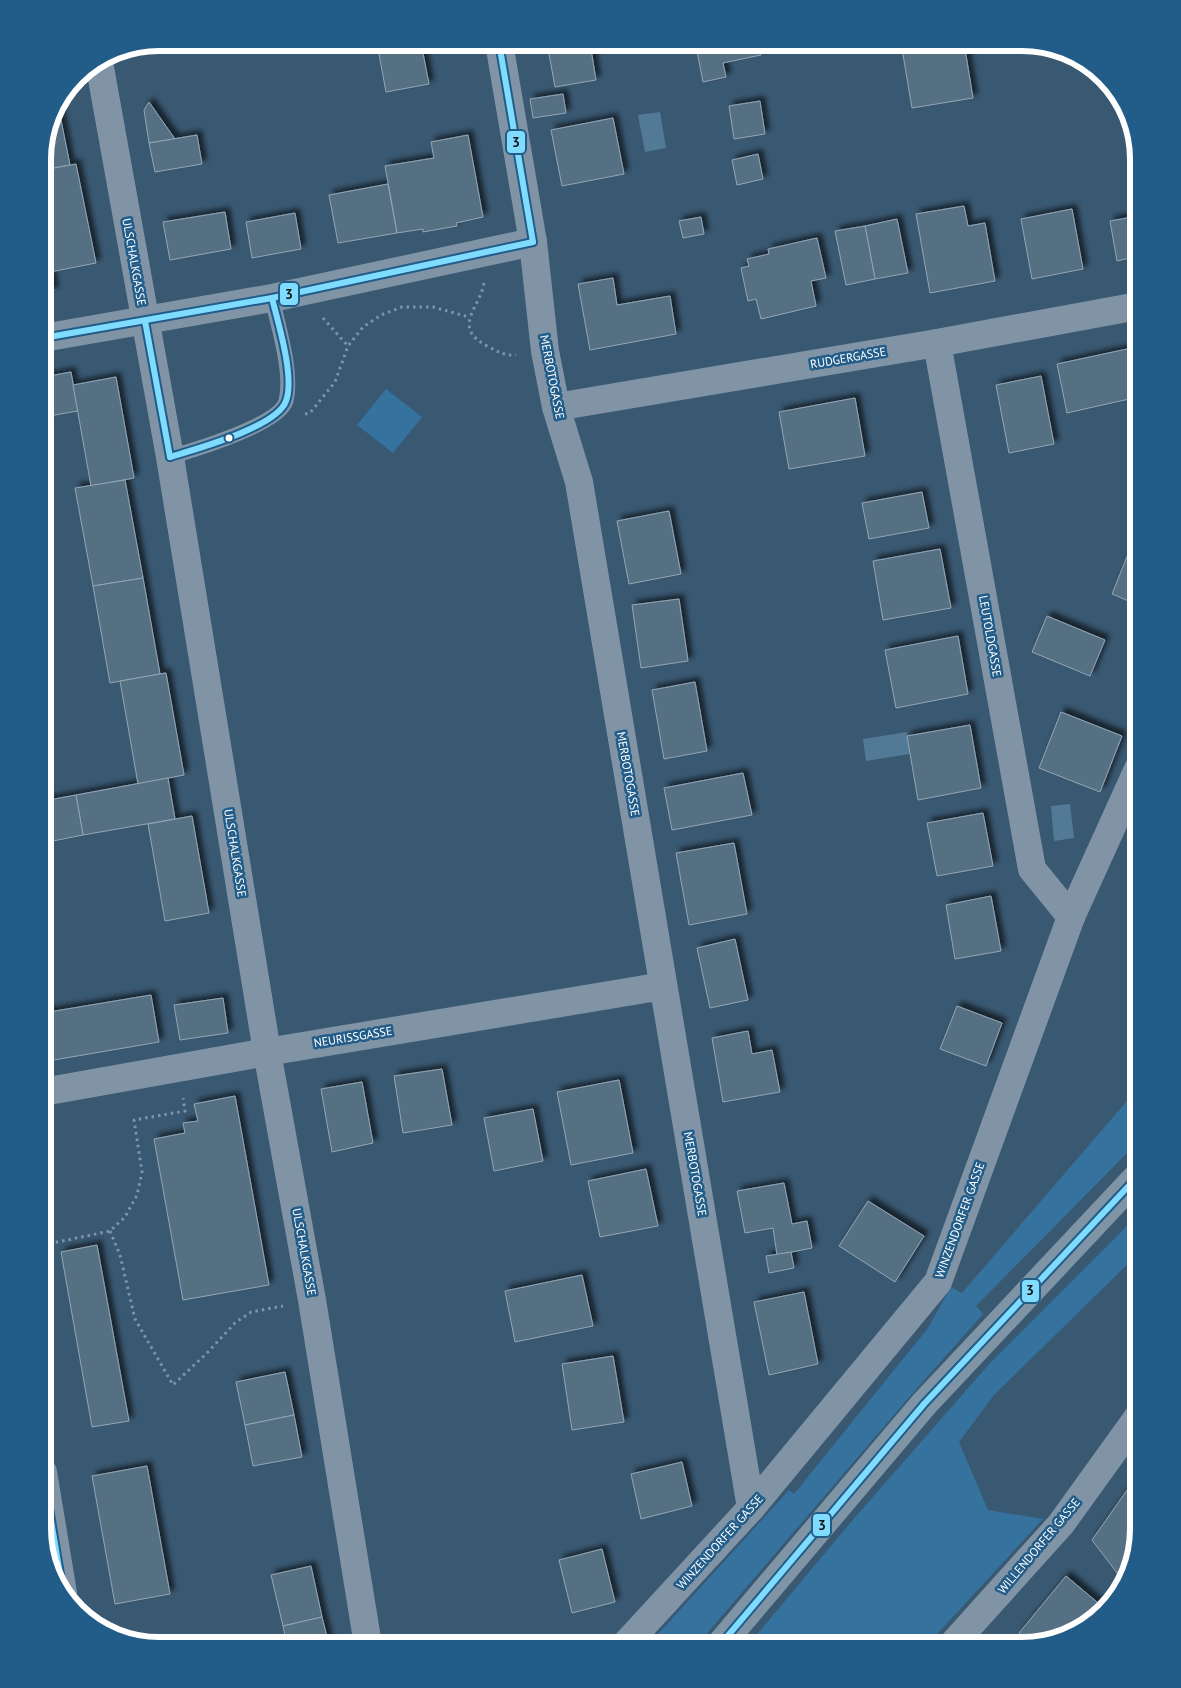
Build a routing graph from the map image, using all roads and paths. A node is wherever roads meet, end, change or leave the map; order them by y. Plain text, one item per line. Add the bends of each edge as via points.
1 (499, 51) edge
2 (100, 68) edge
3 (533, 242) junction
4 (488, 252) junction
5 (310, 290) junction
6 (272, 298) junction
7 (1130, 307) edge
8 (469, 317) junction
9 (145, 321) junction
10 (51, 337) edge
11 (937, 343) junction
12 (348, 346) junction
13 (545, 351) junction
14 (556, 407) junction
15 (268, 420) junction
16 (170, 457) junction
17 (1130, 787) edge
18 (1071, 917) junction
19 (663, 986) junction
20 (267, 1052) junction
21 (178, 1068) junction
22 (51, 1091) edge
23 (1130, 1185) edge
24 (110, 1231) junction
25 (51, 1243) edge
26 (312, 1300) junction
27 (1130, 1428) edge
28 (751, 1508) junction
29 (51, 1523) edge
30 (59, 1570) edge
31 (367, 1637) edge
32 (632, 1637) edge
33 (727, 1637) edge
34 (960, 1637) edge

1 - 3 street, MERBOTOGASSE
2 - 9 street, ULSCHALKGASSE
3 - 4 street
3 - 13 street, MERBOTOGASSE
4 - 5 street
4 - 8 path via 483,288
5 - 6 street
5 - 12 path via 316,310
6 - 9 street
6 - 15 lane via 288,377 285,403
7 - 11 street, RUDGERGASSE
8 - 12 path via 433,307 402,308 381,315 363,327
8 - 13 path via 469,330 479,342 506,356
9 - 10 street
9 - 16 street, ULSCHALKGASSE
11 - 14 street, RUDGERGASSE
11 - 18 street, LEUTOLDGASSE via 1032,869
12 - 15 path via 335,382 310,413
13 - 14 street, MERBOTOGASSE
14 - 19 street, MERBOTOGASSE via 578,482
15 - 16 lane via 227,439
16 - 20 street, ULSCHALKGASSE
17 - 18 street, WINZENDORFER GASSE
18 - 28 street, WINZENDORFER GASSE via 938,1282
19 - 20 street, NEURISSGASSE
19 - 28 street, MERBOTOGASSE
20 - 21 street, NEURISSGASSE
20 - 26 street, ULSCHALKGASSE
21 - 22 street, NEURISSGASSE
21 - 24 path via 185,1111 134,1120 142,1172 137,1195 125,1217
23 - 33 main road via 924,1404
24 - 25 path
24 - 26 path via 120,1255 135,1319 173,1384 235,1322 251,1312
26 - 31 street, ULSCHALKGASSE
27 - 34 street, WILLENDORFER GASSE via 1061,1524
28 - 32 street, WINZENDORFER GASSE
29 - 30 street

